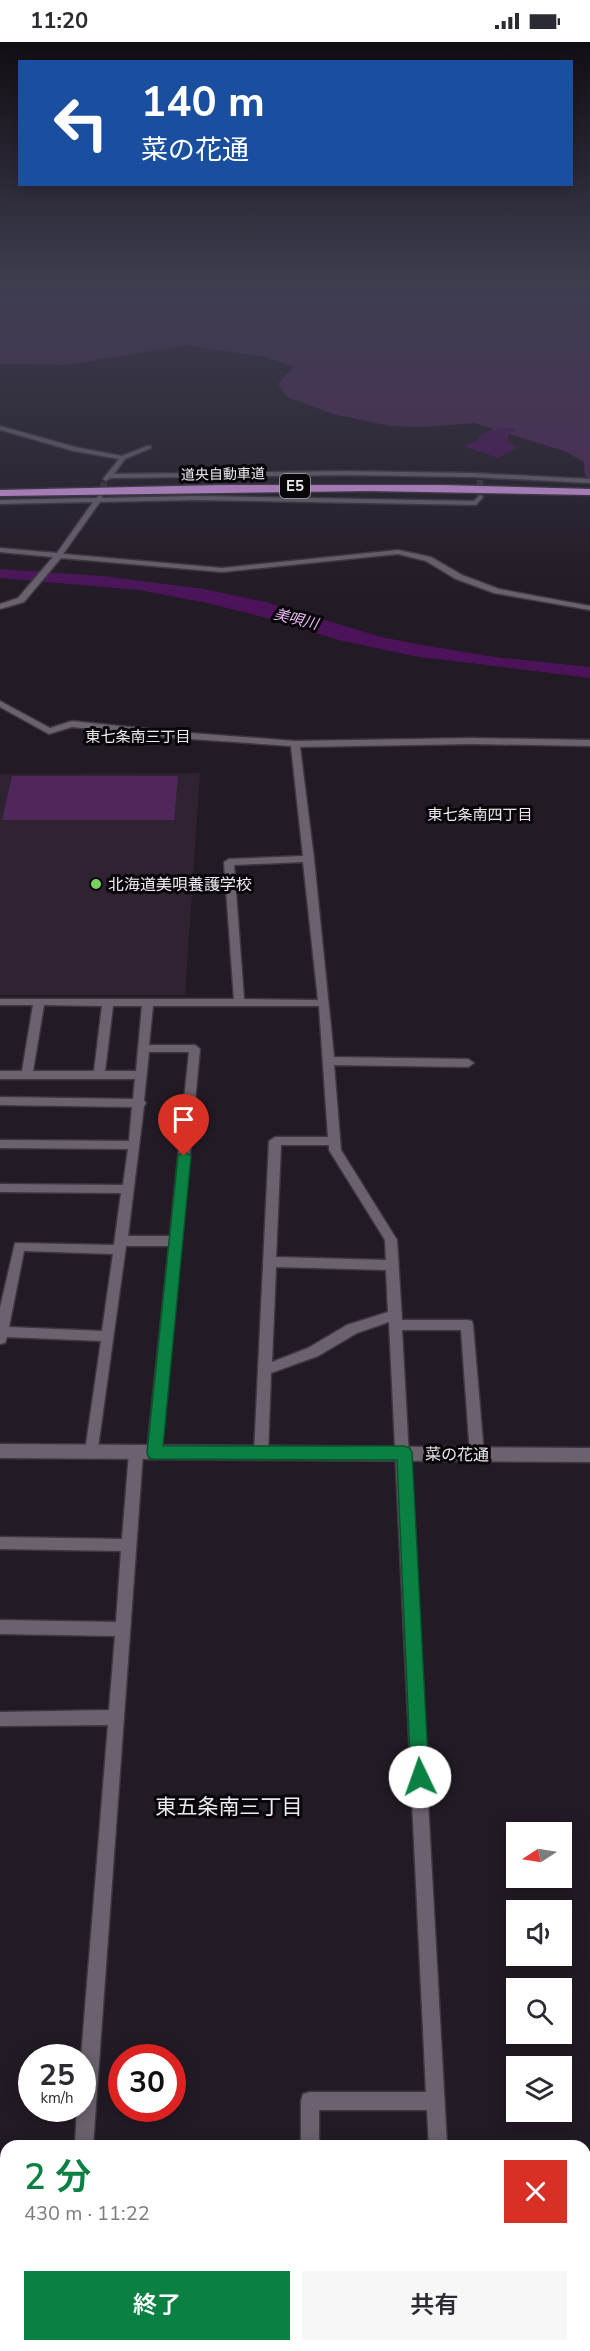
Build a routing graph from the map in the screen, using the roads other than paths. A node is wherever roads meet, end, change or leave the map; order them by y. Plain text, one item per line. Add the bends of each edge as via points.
1 (0, 428) edge
2 (149, 447) dead end
3 (123, 458) junction
4 (590, 481) edge
5 (590, 486) edge
6 (0, 488) edge
7 (590, 492) edge
8 (0, 494) edge
9 (480, 497) dead end
10 (99, 498) junction
11 (0, 502) edge
12 (0, 550) edge
13 (58, 556) junction
14 (0, 607) edge
15 (590, 608) edge
16 (0, 704) edge
17 (590, 743) edge
18 (295, 744) junction
19 (309, 859) junction
20 (0, 1002) edge
21 (39, 1002) junction
22 (108, 1002) junction
23 (239, 1002) junction
24 (148, 1003) junction
25 (324, 1003) junction
26 (143, 1048) junction
27 (328, 1061) junction
28 (468, 1063) dead end
29 (0, 1075) edge
30 (27, 1075) junction
31 (99, 1075) junction
32 (142, 1075) junction
33 (0, 1101) edge
34 (140, 1103) junction
35 (335, 1141) junction
36 (0, 1144) edge
37 (134, 1145) junction
38 (0, 1188) edge
39 (128, 1189) junction
40 (176, 1241) junction
41 (120, 1245) junction
42 (270, 1262) junction
43 (393, 1265) junction
44 (396, 1320) junction
45 (1, 1335) edge
46 (108, 1336) junction
47 (265, 1370) junction
48 (0, 1451) edge
49 (92, 1451) junction
50 (136, 1453) junction
51 (154, 1453) junction
52 (404, 1453) junction
53 (261, 1454) junction
54 (477, 1454) junction
55 (590, 1455) edge
56 (0, 1543) edge
57 (129, 1545) junction
58 (0, 1627) edge
59 (123, 1629) junction
60 (116, 1717) junction
61 (0, 1719) edge
62 (436, 2101) junction
63 (84, 2140) edge
64 (310, 2140) edge
65 (438, 2140) edge

1 - 3 street
2 - 3 street
3 - 4 street via 107,478 304,473
5 - 6 highway, 道央自動車道 / E5 via 333,480
7 - 8 highway, 道央自動車道 / E5 via 244,486
9 - 10 street via 476,503
10 - 11 street
10 - 13 street
12 - 13 street
13 - 14 street via 21,600
13 - 15 street via 222,570 398,552 428,559 459,577 497,591
16 - 18 street via 49,731 72,724
17 - 18 street
18 - 19 street
19 - 23 street via 229,862
19 - 25 street
20 - 21 street
21 - 22 street
21 - 30 street
22 - 24 street
22 - 31 street
23 - 24 street
23 - 25 street
24 - 26 street
25 - 27 street
26 - 32 street
26 - 40 street via 195,1049
27 - 28 street
27 - 35 street
29 - 30 street
30 - 31 street
31 - 32 street
32 - 34 street
33 - 34 street
34 - 37 street
35 - 42 street via 275,1141
35 - 43 street via 335,1150 350,1178 392,1240
36 - 37 street
37 - 39 street
38 - 39 street
39 - 41 street
40 - 41 street
40 - 51 street
41 - 45 street via 19,1246
41 - 46 street
42 - 43 street
42 - 47 street
43 - 44 street
44 - 47 street via 351,1329 313,1352
44 - 52 street
44 - 54 street via 467,1326
45 - 46 street
46 - 49 street
47 - 53 street
48 - 49 street, 菜の花通
49 - 50 street, 菜の花通
50 - 51 street, 菜の花通
50 - 57 street
51 - 53 street, 菜の花通
52 - 53 street, 菜の花通
52 - 54 street, 菜の花通
52 - 62 street
54 - 55 street, 菜の花通
56 - 57 street
57 - 59 street
58 - 59 street
59 - 60 street
60 - 61 street
60 - 63 street
62 - 64 street via 310,2101
62 - 65 street

